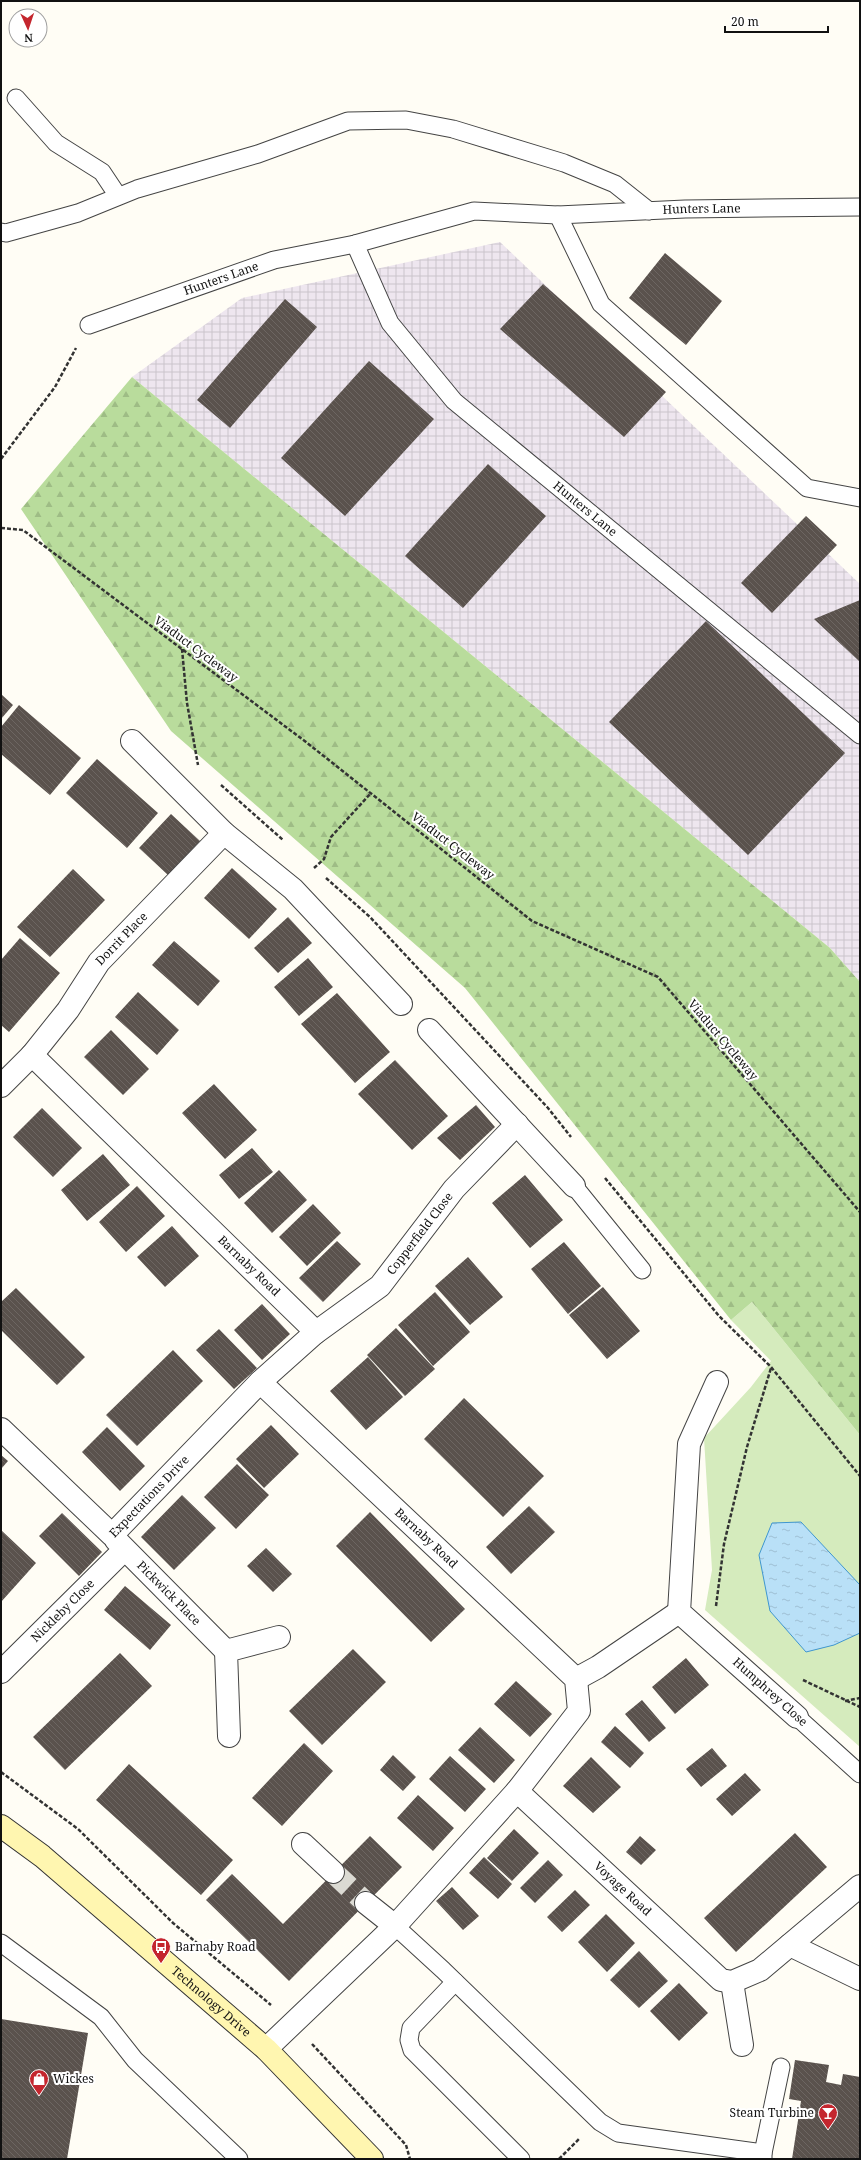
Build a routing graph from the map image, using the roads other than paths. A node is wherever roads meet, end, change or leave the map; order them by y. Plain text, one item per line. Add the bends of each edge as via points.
1 (16, 98) dead end
2 (118, 196) junction
3 (860, 207) edge
4 (649, 211) junction
5 (558, 215) junction
6 (1, 232) edge
7 (355, 244) junction
8 (89, 325) road end
9 (860, 498) edge
10 (860, 736) edge
11 (132, 741) dead end
12 (224, 833) junction
13 (401, 1004) dead end
14 (429, 1030) dead end
15 (32, 1055) junction
16 (1, 1086) edge
17 (517, 1124) junction
18 (574, 1186) joint
19 (642, 1270) dead end
20 (315, 1333) junction
21 (260, 1382) junction
22 (717, 1382) dead end
23 (1, 1429) edge
24 (118, 1543) junction
25 (679, 1612) junction
26 (279, 1637) dead end
27 (226, 1651) junction
28 (1, 1672) edge
29 (576, 1679) junction
30 (797, 1717) joint
31 (229, 1736) dead end
32 (860, 1774) edge
33 (517, 1791) junction
34 (1, 1826) edge
35 (303, 1844) dead end
36 (333, 1872) tunnel mouth
37 (860, 1886) edge
38 (366, 1903) tunnel mouth
39 (395, 1926) junction
40 (1, 1943) edge
41 (790, 1944) junction
42 (860, 1979) edge
43 (456, 1982) junction
44 (732, 1982) junction
45 (742, 2045) dead end
46 (266, 2049) junction
47 (781, 2067) dead end
48 (763, 2156) edge
49 (239, 2159) edge
50 (372, 2159) edge
51 (521, 2159) edge

1 - 2 lane via 56,143 102,172
2 - 4 lane via 258,154 348,121 406,120 453,128 564,163 615,184
2 - 6 lane via 78,213 6,233
3 - 4 lane, Hunters Lane
4 - 5 lane, Hunters Lane
5 - 7 lane, Hunters Lane via 474,211
5 - 9 lane via 601,304 808,488
7 - 8 lane, Hunters Lane via 274,260
7 - 10 lane, Hunters Lane via 390,323 454,402
11 - 12 street
12 - 13 street via 293,889
12 - 15 street, Dorrit Place via 99,962 68,1010
14 - 17 street
15 - 16 street
15 - 20 street, Barnaby Road
17 - 18 street
17 - 20 street, Copperfield Close via 454,1189 380,1286
18 - 19 lane
20 - 21 street
21 - 24 street, Expectations Drive
21 - 29 street, Barnaby Road
22 - 25 street via 689,1444
23 - 24 street, Expectations Drive
24 - 27 street, Pickwick Place
24 - 28 street, Nickleby Close
25 - 29 street
25 - 30 street, Humphrey Close
26 - 27 street
27 - 31 street
29 - 33 street via 579,1710
30 - 32 lane, Humphrey Close
33 - 39 street
33 - 44 street, Voyage Road via 721,1980
34 - 46 street, Technology Drive via 42,1856
35 - 36 street
37 - 41 street
38 - 39 street
39 - 43 lane
39 - 46 street
40 - 49 lane via 102,2017 134,2060
41 - 42 street
41 - 44 street via 760,1970
43 - 48 lane via 600,2122 618,2133
43 - 51 lane via 411,2028 408,2040 412,2050
44 - 45 street
46 - 50 street, Technology Drive
47 - 48 lane

